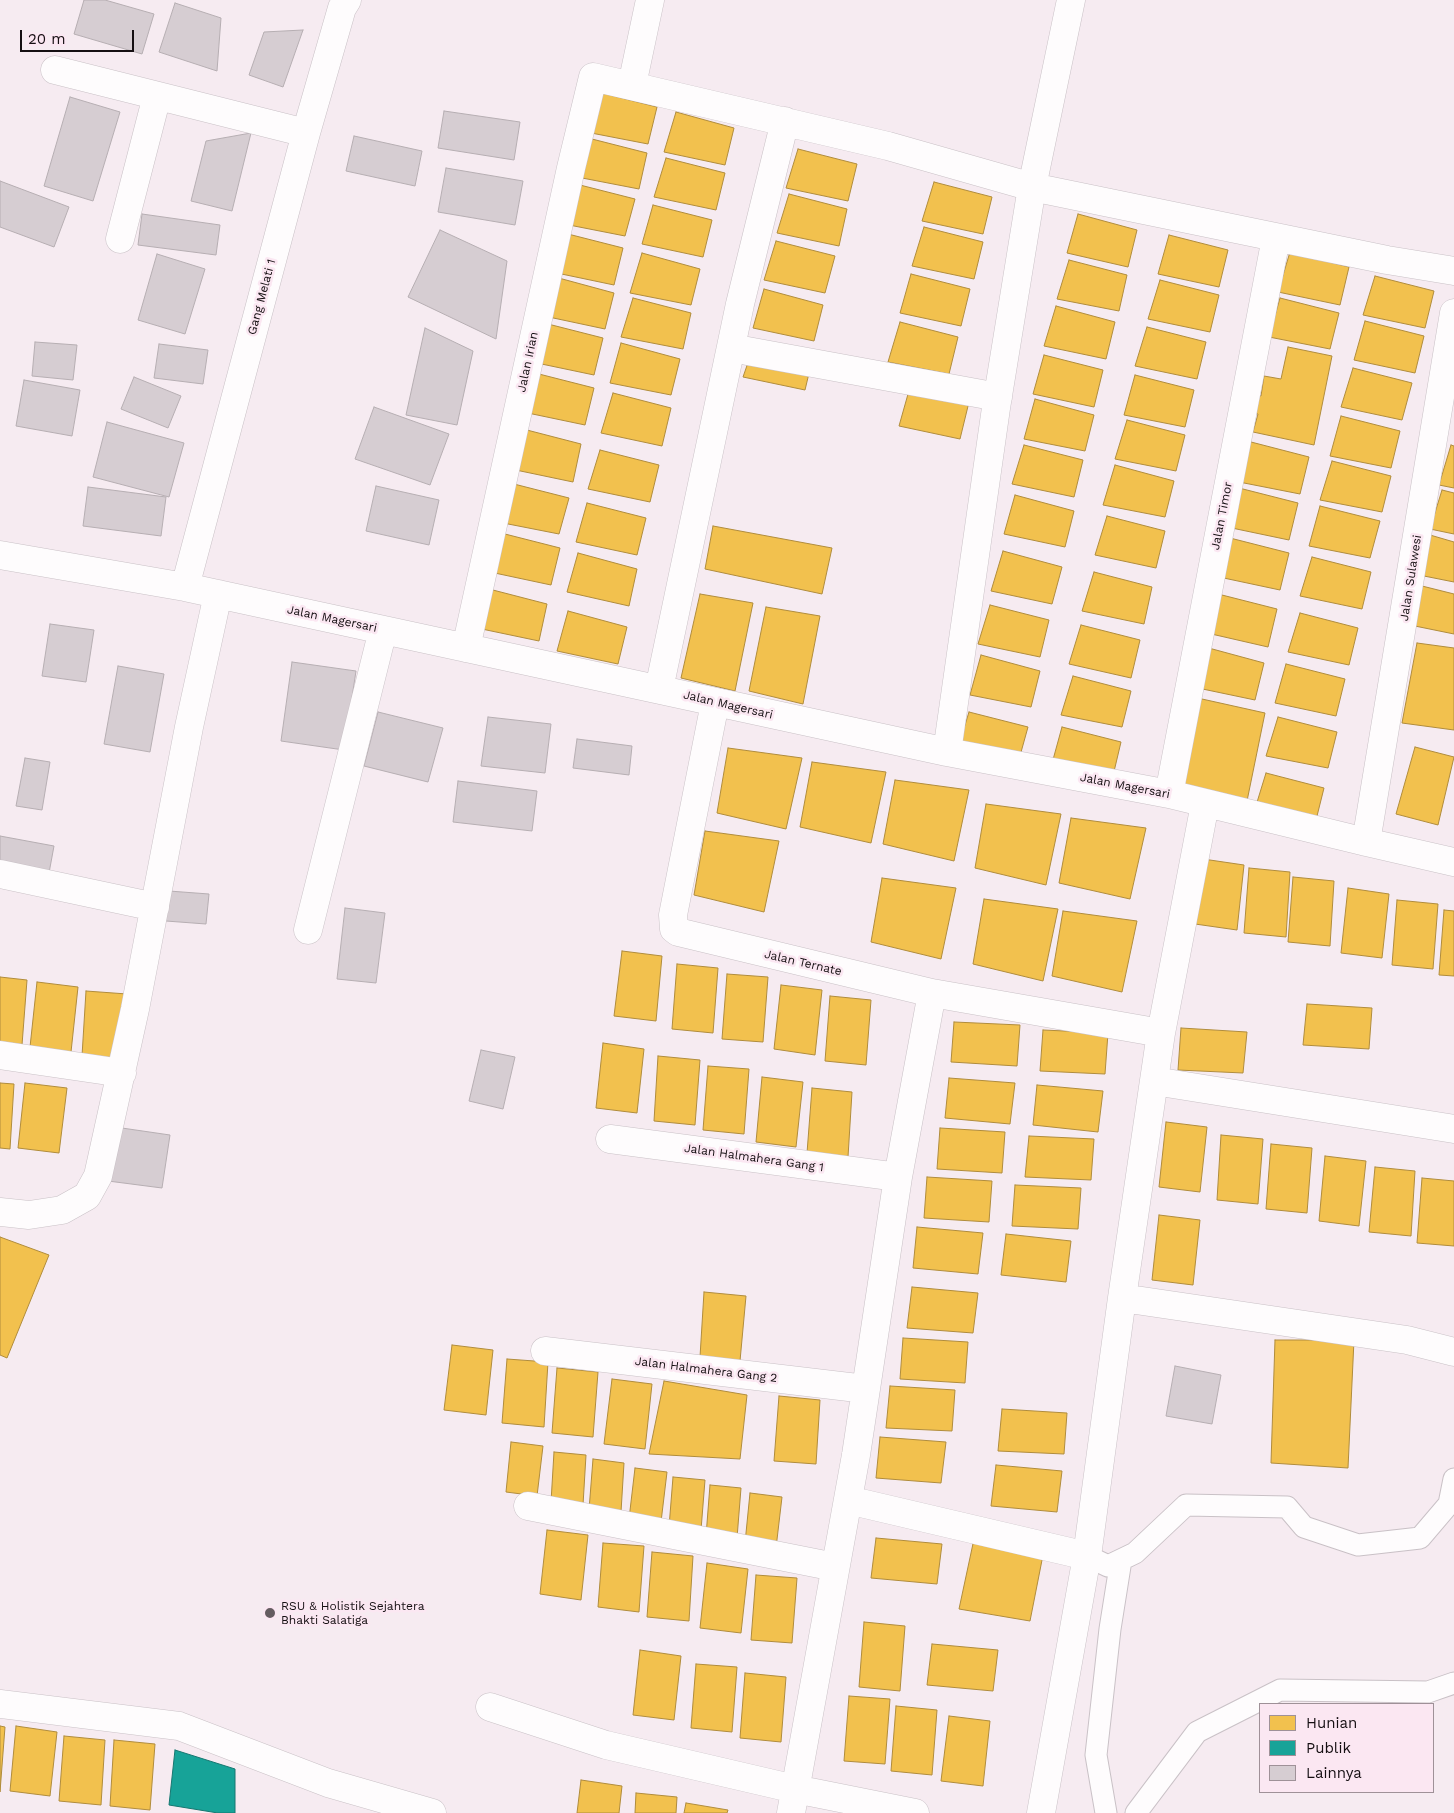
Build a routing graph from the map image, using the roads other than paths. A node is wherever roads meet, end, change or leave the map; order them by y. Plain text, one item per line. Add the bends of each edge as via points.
1 (650, 0) edge
2 (1071, 0) edge
3 (344, 4) edge
4 (55, 70) dead end
5 (632, 85) junction
6 (157, 96) junction
7 (784, 121) junction
8 (306, 132) junction
9 (1032, 187) junction
10 (1276, 238) junction
11 (120, 239) dead end
12 (1454, 271) edge
13 (1454, 313) edge
14 (731, 348) junction
15 (998, 397) junction
16 (0, 555) edge
17 (185, 587) junction
18 (218, 594) junction
19 (383, 630) junction
20 (466, 648) junction
21 (659, 689) junction
22 (715, 703) junction
23 (947, 752) junction
24 (1169, 794) junction
25 (1205, 804) junction
26 (1366, 842) junction
27 (1454, 862) edge
28 (0, 874) edge
29 (155, 907) junction
30 (308, 930) dead end
31 (932, 993) junction
32 (1161, 1034) junction
33 (0, 1055) edge
34 (122, 1072) junction
35 (1154, 1081) junction
36 (1454, 1129) edge
37 (610, 1139) dead end
38 (898, 1177) junction
39 (0, 1212) edge
40 (1122, 1298) junction
41 (545, 1351) dead end
42 (1454, 1352) edge
43 (866, 1390) junction
44 (1454, 1479) edge
45 (848, 1500) junction
46 (528, 1506) dead end
47 (1087, 1556) junction
48 (1121, 1560) junction
49 (836, 1567) junction
50 (1454, 1683) edge
51 (0, 1704) edge
52 (490, 1707) dead end
53 (793, 1801) edge
54 (432, 1813) edge
55 (915, 1813) edge
56 (1041, 1813) edge
57 (1106, 1813) edge
58 (1136, 1813) edge

1 - 5 street
2 - 9 street
3 - 8 street, Gang Melati 1
4 - 6 street
5 - 7 street
5 - 20 street, Jalan Irian via 593,77
6 - 8 street
6 - 11 street
7 - 9 street via 888,146
7 - 14 street
8 - 17 street, Gang Melati 1
9 - 10 street
9 - 15 street
10 - 12 street
10 - 24 street, Jalan Timor
13 - 26 street, Jalan Sulawesi
14 - 15 street
14 - 21 street
15 - 23 street
16 - 17 street, Jalan Magersari
17 - 18 street, Jalan Magersari
18 - 19 street, Jalan Magersari
18 - 29 street
19 - 20 street, Jalan Magersari
19 - 30 street
20 - 21 street, Jalan Magersari
21 - 22 street, Jalan Magersari
22 - 23 street, Jalan Magersari
22 - 31 street, Jalan Ternate via 672,915 674,929 683,934
23 - 24 street, Jalan Magersari
24 - 25 street, Jalan Magersari
25 - 26 street, Jalan Magersari
25 - 32 street
26 - 27 street, Jalan Magersari
28 - 29 street
29 - 34 street
31 - 32 street, Jalan Ternate
31 - 38 street
32 - 35 street
33 - 34 street
34 - 39 street via 98,1176 87,1196 62,1210 29,1215
35 - 36 street
35 - 40 street
37 - 38 street, Jalan Halmahera Gang 1
38 - 43 street
40 - 42 street via 1407,1340
40 - 47 street
41 - 43 street, Jalan Halmahera Gang 2
43 - 45 street
44 - 48 lane via 1449,1504 1420,1538 1358,1545 1304,1527 1287,1507 1186,1505 1136,1553
45 - 47 street
45 - 49 street
46 - 49 street
47 - 48 lane via 1108,1566
47 - 56 street
48 - 57 lane via 1096,1756
49 - 53 street
50 - 58 lane via 1428,1692 1280,1690 1197,1732
51 - 54 street via 179,1726 328,1783
52 - 53 street
53 - 55 street

